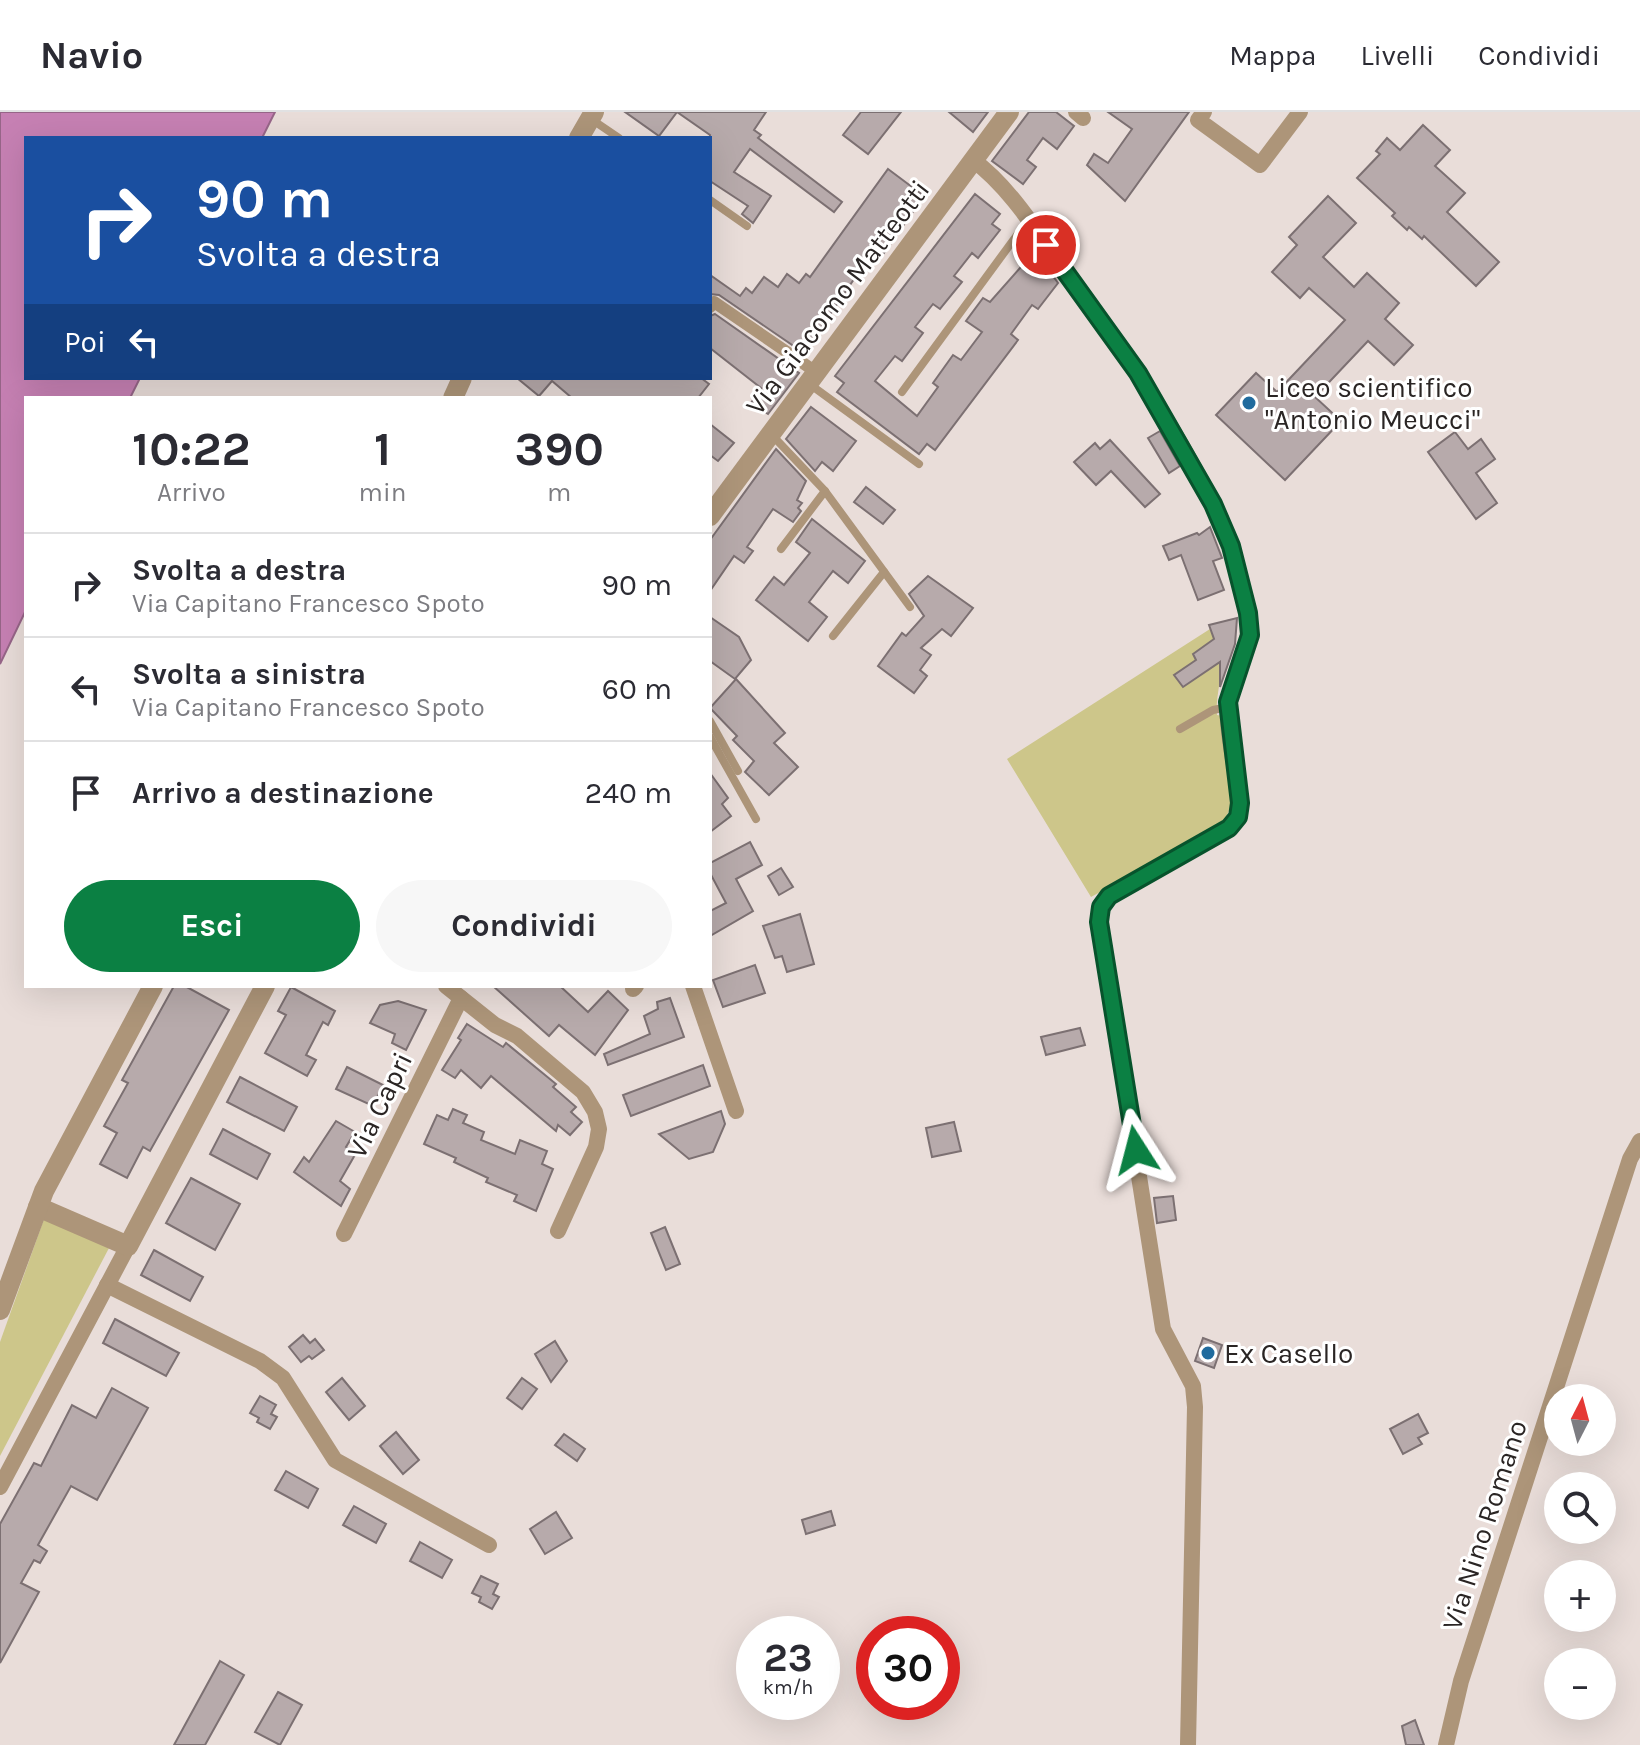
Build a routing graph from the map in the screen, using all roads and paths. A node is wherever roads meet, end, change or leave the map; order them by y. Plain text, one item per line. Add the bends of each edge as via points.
1 (1009, 112) edge
2 (1204, 112) edge
3 (1300, 112) edge
4 (592, 115) edge
5 (580, 136) edge
6 (617, 136) edge
7 (973, 160) junction
8 (712, 201) edge
9 (1028, 220) junction
10 (747, 226) dead end
11 (712, 304) edge
12 (812, 377) junction
13 (902, 392) dead end
14 (770, 433) junction
15 (919, 464) dead end
16 (825, 491) junction
17 (712, 513) edge
18 (781, 549) dead end
19 (884, 572) junction
20 (910, 607) dead end
21 (833, 636) dead end
22 (1229, 707) junction
23 (712, 725) edge
24 (1180, 729) dead end
25 (712, 741) edge
26 (738, 771) dead end
27 (756, 819) dead end
28 (152, 988) edge
29 (264, 988) edge
30 (448, 988) edge
31 (694, 988) edge
32 (461, 998) junction
33 (736, 1111) dead end
34 (1640, 1141) edge
35 (38, 1207) junction
36 (558, 1231) dead end
37 (344, 1234) dead end
38 (128, 1246) junction
39 (107, 1285) junction
40 (0, 1310) edge
41 (0, 1487) edge
42 (489, 1545) dead end
43 (1188, 1745) edge
44 (1446, 1745) edge

1 - 7 street, Via Giacomo Matteotti
2 - 3 street via 1198,120 1260,165
4 - 5 street
4 - 6 lane
7 - 9 street
7 - 12 street, Via Giacomo Matteotti
8 - 10 lane
9 - 13 lane
9 - 22 street via 1138,373 1213,504 1231,546 1250,635
11 - 12 street
12 - 14 street, Via Giacomo Matteotti
12 - 15 lane
14 - 16 lane
14 - 17 street, Via Giacomo Matteotti
16 - 18 lane
16 - 19 lane
19 - 20 lane
19 - 21 lane
22 - 24 lane
22 - 43 street via 1238,817 1229,828 1109,896 1099,922 1163,1329 1193,1386
23 - 26 lane
25 - 27 lane
28 - 35 street
29 - 38 street
30 - 32 street
31 - 33 street
32 - 36 street via 517,1036 583,1092 595,1112 596,1147
32 - 37 street, Via Capri
34 - 44 street, Via Nino Romano via 1466,1666
35 - 38 street
35 - 40 street
38 - 39 street
39 - 41 street
39 - 42 street via 260,1361 283,1378 335,1460

